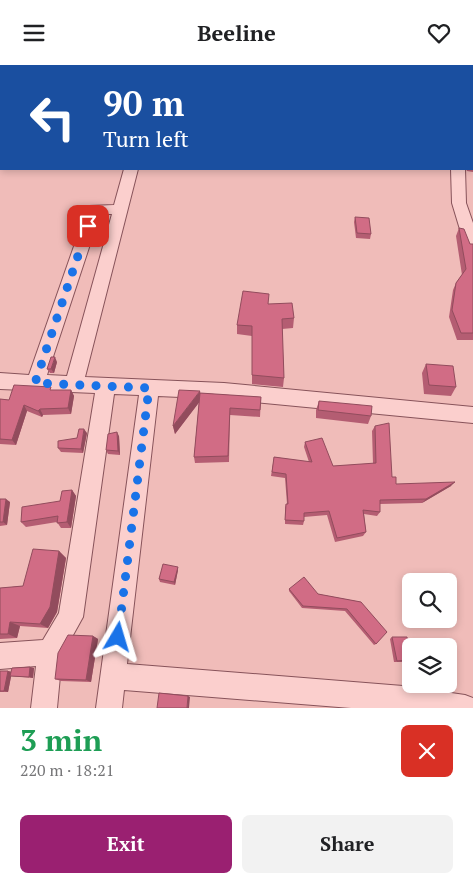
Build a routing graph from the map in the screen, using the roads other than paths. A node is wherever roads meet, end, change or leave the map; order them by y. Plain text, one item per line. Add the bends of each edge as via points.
1 (131, 170) edge
2 (458, 170) edge
3 (120, 210) junction
4 (473, 246) edge
5 (0, 381) edge
6 (35, 383) junction
7 (74, 384) junction
8 (106, 386) junction
9 (149, 388) junction
10 (473, 415) edge
11 (50, 652) junction
12 (0, 656) edge
13 (113, 676) junction
14 (44, 708) edge
15 (109, 708) edge
16 (465, 708) edge

1 - 3 street
2 - 4 street via 459,203
3 - 6 street via 94,209
3 - 7 street
5 - 6 street
6 - 7 street
7 - 8 street
8 - 9 street
8 - 11 street via 71,617
9 - 10 street via 224,391
9 - 13 street
11 - 12 street
11 - 14 street
13 - 15 street
13 - 16 street via 403,699

